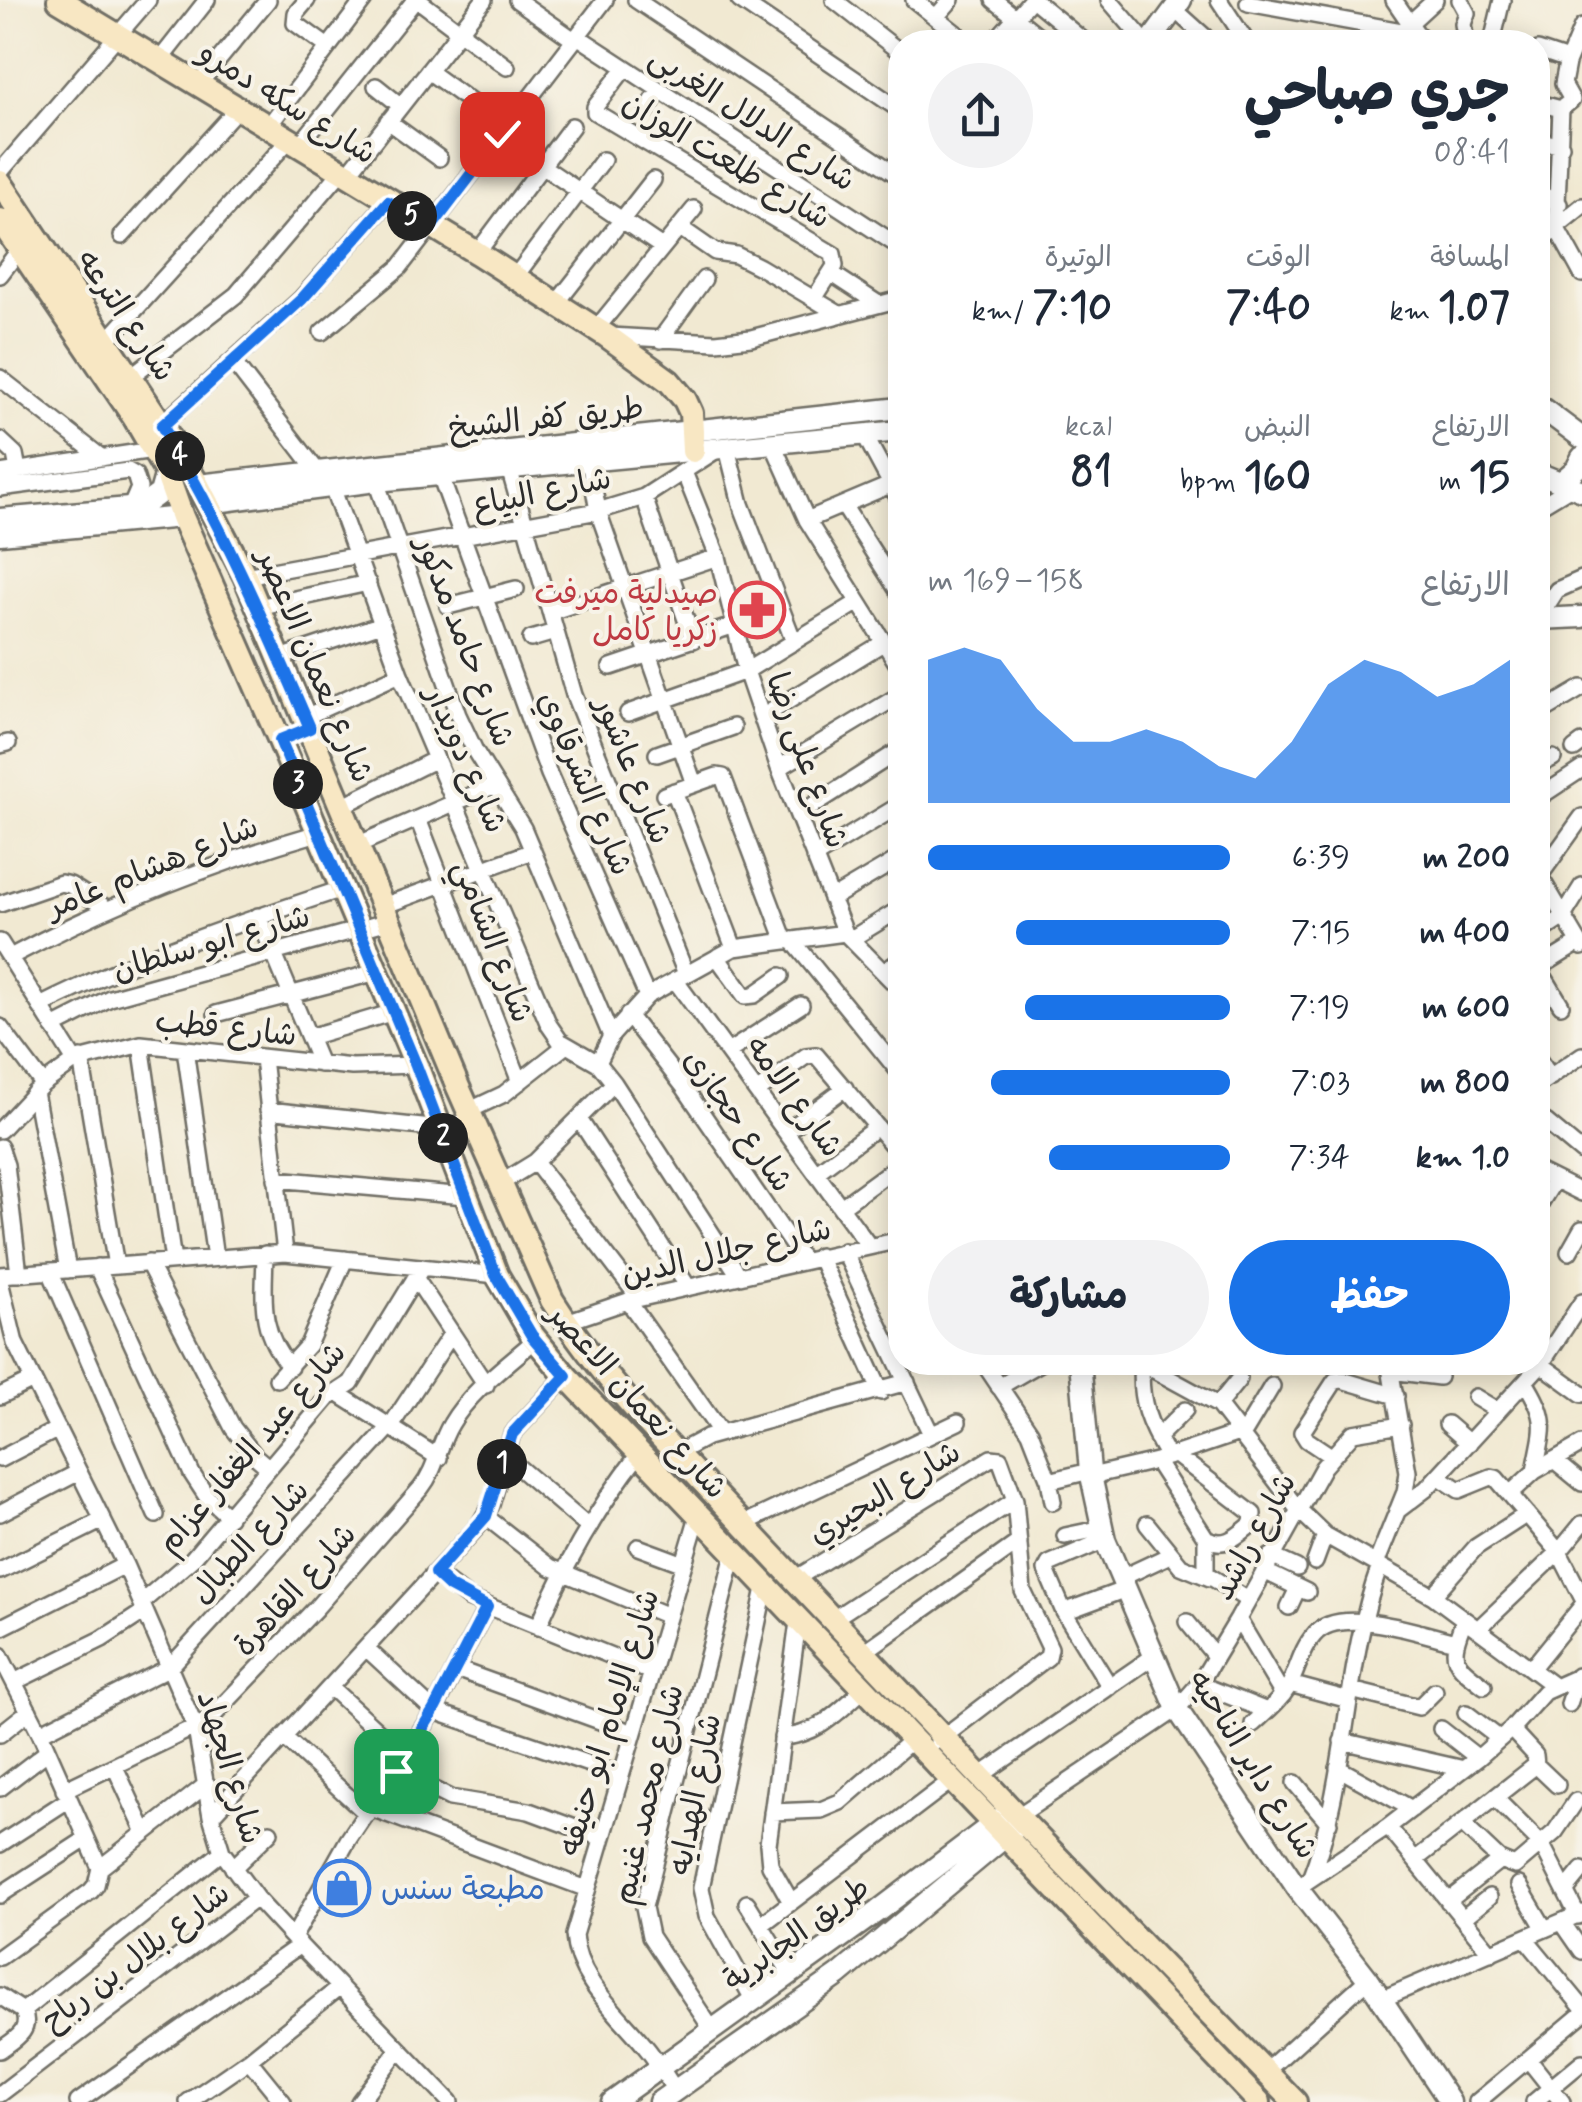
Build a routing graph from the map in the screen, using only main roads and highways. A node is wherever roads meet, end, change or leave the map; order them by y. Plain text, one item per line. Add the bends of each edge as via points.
1 (71, 3) edge
2 (0, 182) edge
3 (0, 220) edge
4 (78, 318) junction
5 (690, 451) road end
6 (166, 472) joint
7 (203, 494) joint
8 (307, 723) junction
9 (280, 740) junction
10 (458, 1088) junction
11 (428, 1098) junction
12 (506, 1193) junction
13 (474, 1220) junction
14 (561, 1314) junction
15 (529, 1331) junction
16 (658, 1434) junction
17 (639, 1454) junction
18 (914, 1706) junction
19 (896, 1722) junction
20 (927, 1742) junction
21 (1010, 1821) junction
22 (1260, 2064) junction
23 (1233, 2075) junction
24 (1259, 2102) edge
25 (1296, 2102) edge

1 - 5 main road, شارع سكه دمرو via 514,277 669,381 685,400
2 - 4 main road, شارع الترعه
3 - 4 main road, شارع الترعه
4 - 6 main road, شارع الترعه
4 - 7 main road, شارع الترعه via 106,342
6 - 9 main road, شارع نعمان الاعصر
7 - 8 main road, شارع نعمان الاعصر
8 - 9 main road
8 - 10 main road, شارع نعمان الاعصر
9 - 11 main road, شارع نعمان الاعصر
10 - 11 main road
10 - 12 main road, شارع نعمان الاعصر
11 - 13 main road, شارع نعمان الاعصر
12 - 13 main road
12 - 14 main road, شارع نعمان الاعصر
13 - 15 main road, شارع نعمان الاعصر
14 - 15 main road
14 - 16 main road, شارع نعمان الاعصر
15 - 17 main road, شارع نعمان الاعصر
16 - 17 main road
16 - 18 main road, شارع نعمان الاعصر
17 - 19 main road, شارع نعمان الاعصر
18 - 19 main road
18 - 20 main road, شارع نعمان الاعصر
19 - 20 main road, شارع نعمان الاعصر
20 - 21 main road, شارع نعمان الاعصر via 952,1780
20 - 21 main road, شارع نعمان الاعصر via 980,1776
21 - 22 main road, شارع نعمان الاعصر
21 - 23 main road, شارع نعمان الاعصر
22 - 23 main road
22 - 25 main road, شارع نعمان الاعصر
23 - 24 main road, شارع نعمان الاعصر

